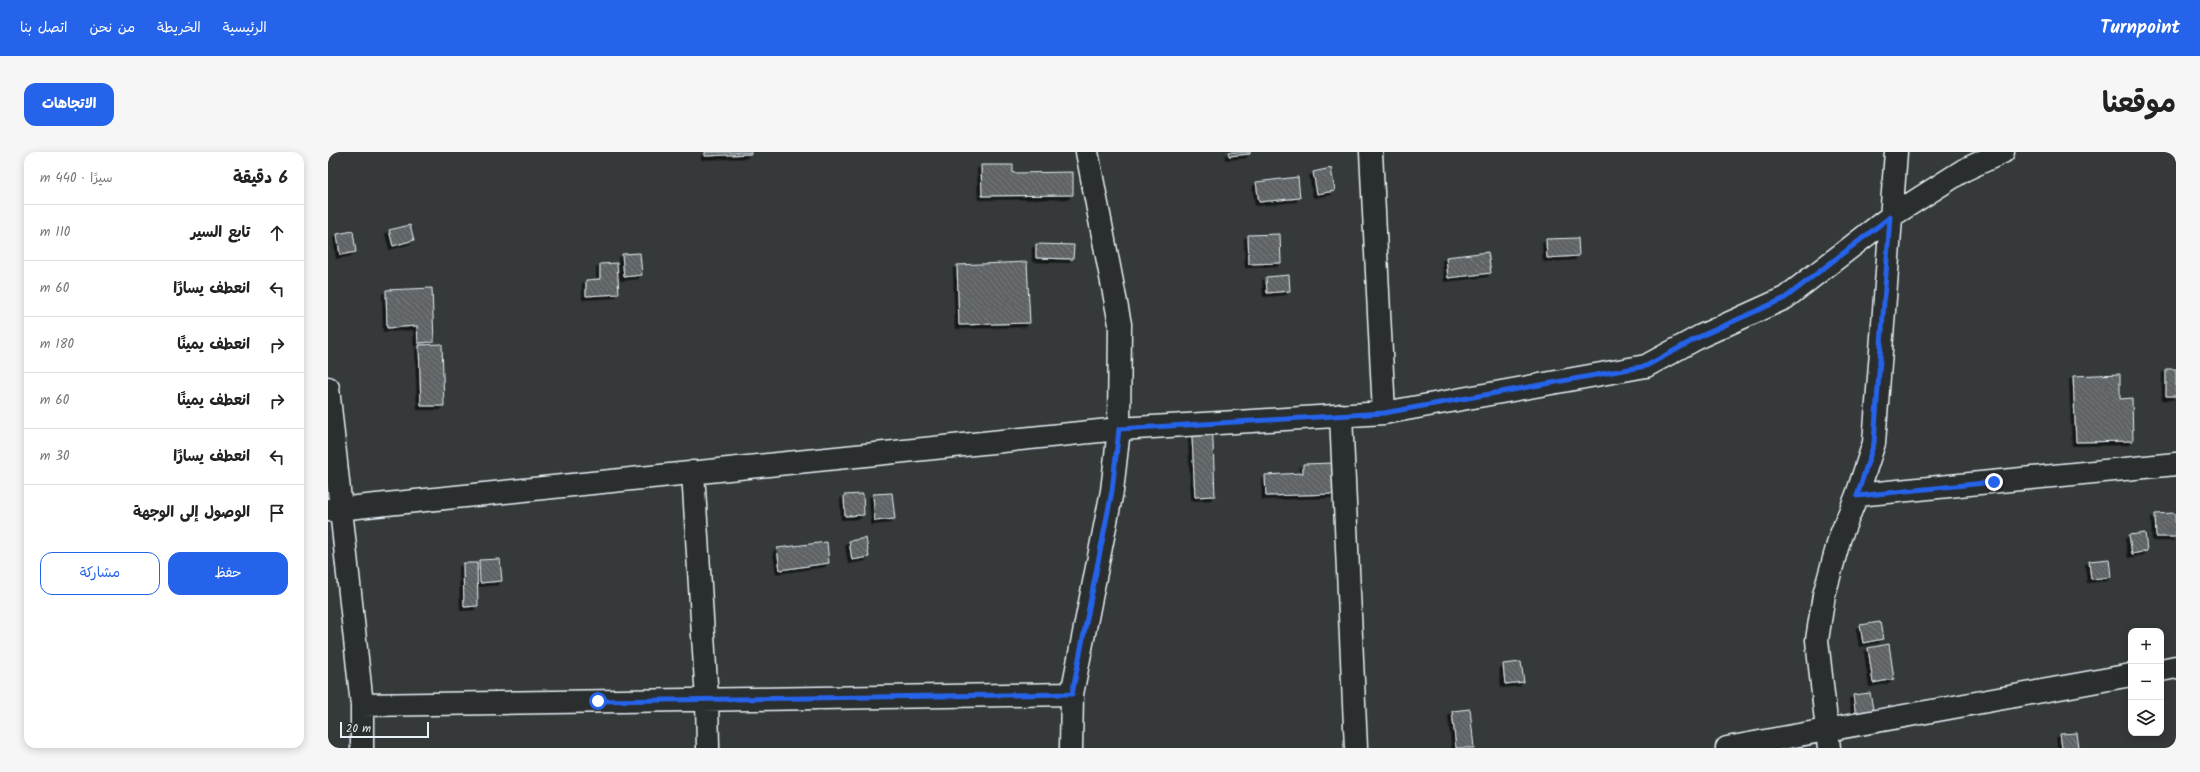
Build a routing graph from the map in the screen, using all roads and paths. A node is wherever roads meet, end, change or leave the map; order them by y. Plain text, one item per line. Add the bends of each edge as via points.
1 (1088, 152) edge
2 (1371, 152) edge
3 (1896, 152) edge
4 (2003, 152) edge
5 (1890, 217) junction
6 (328, 388) edge
7 (1384, 413) junction
8 (1341, 415) junction
9 (1119, 429) junction
10 (2176, 464) edge
11 (693, 472) junction
12 (1857, 496) junction
13 (334, 509) edge
14 (2176, 667) edge
15 (2164, 669) edge
16 (2128, 676) edge
17 (1072, 694) junction
18 (707, 700) junction
19 (362, 705) junction
20 (1828, 739) edge
21 (362, 748) edge
22 (708, 748) edge
23 (1071, 748) edge
24 (1356, 748) edge
25 (1727, 748) edge

1 - 9 street via 1120,324
2 - 7 street
3 - 5 street
4 - 5 street via 1964,170
5 - 7 street via 1785,298 1701,336 1646,366
5 - 12 street via 1874,443
6 - 13 street
7 - 8 street
8 - 9 street
8 - 24 street
9 - 11 street
9 - 17 street via 1112,491
10 - 12 street
11 - 13 street
11 - 18 street
12 - 20 street via 1840,537 1824,595 1817,640
13 - 19 street
14 - 15 street
16 - 20 street
17 - 18 street
17 - 23 street
18 - 19 street
18 - 22 street
19 - 21 street
20 - 25 street

